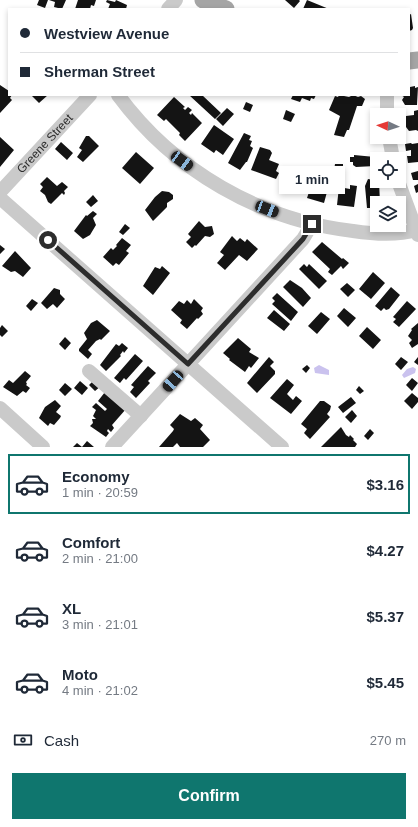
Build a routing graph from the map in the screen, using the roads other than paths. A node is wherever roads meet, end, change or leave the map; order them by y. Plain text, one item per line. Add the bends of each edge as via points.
1 (176, 0) edge
2 (203, 0) edge
3 (169, 8) edge
4 (223, 8) edge
5 (89, 96) edge
6 (119, 96) edge
7 (387, 96) edge
8 (387, 108) edge
9 (401, 188) edge
10 (0, 192) edge
11 (0, 198) edge
12 (312, 224) junction
13 (417, 232) edge
14 (188, 364) junction
15 (89, 371) dead end
16 (0, 408) edge
17 (141, 416) junction
18 (44, 447) edge
19 (112, 447) edge
20 (282, 447) edge

1 - 3 street
2 - 4 main road
5 - 10 street, Greene Street
6 - 12 street via 152,134 200,174 257,205
7 - 8 street
9 - 13 street
11 - 14 street
12 - 13 street via 339,230 377,233
12 - 14 street via 303,239
14 - 17 street
14 - 20 street
15 - 17 street
16 - 18 street
17 - 19 street

